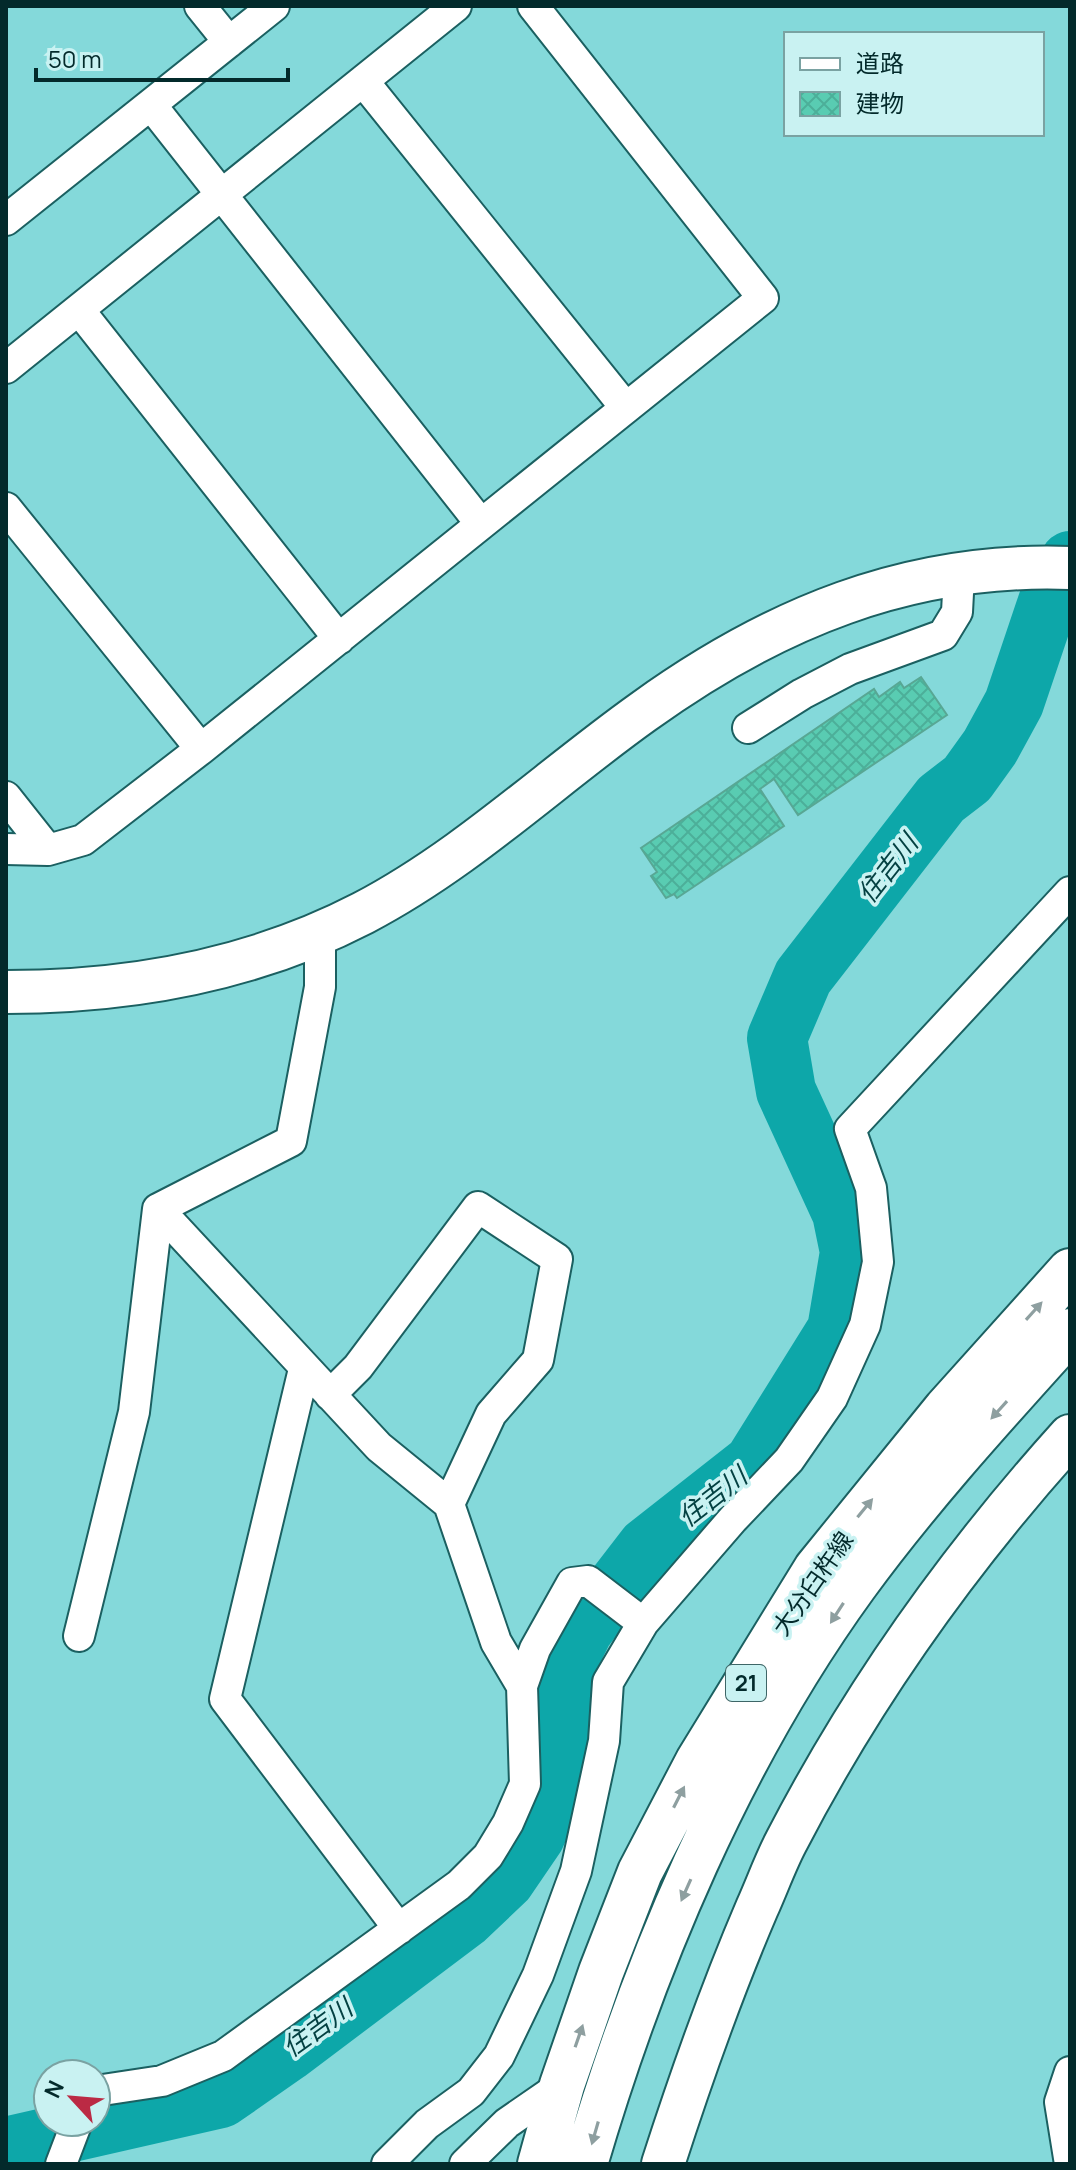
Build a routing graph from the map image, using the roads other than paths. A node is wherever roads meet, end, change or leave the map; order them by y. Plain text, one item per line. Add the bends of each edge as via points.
1 (200, 6) edge
2 (274, 6) edge
3 (456, 6) edge
4 (533, 6) edge
5 (229, 42) junction
6 (363, 81) junction
7 (151, 105) junction
8 (222, 194) junction
9 (6, 220) edge
10 (79, 310) junction
11 (6, 368) edge
12 (626, 408) junction
13 (6, 508) edge
14 (481, 524) junction
15 (1070, 568) edge
16 (959, 574) junction
17 (339, 639) junction
18 (748, 728) dead end
19 (201, 749) junction
20 (6, 797) edge
21 (6, 849) edge
22 (48, 850) junction
23 (1070, 892) edge
24 (320, 933) junction
25 (6, 992) edge
26 (158, 1209) junction
27 (1070, 1271) edge
28 (1070, 1331) edge
29 (304, 1369) junction
30 (330, 1395) junction
31 (1070, 1436) edge
32 (449, 1504) junction
33 (635, 1617) junction
34 (79, 1636) dead end
35 (522, 1686) junction
36 (399, 1929) junction
37 (1070, 2072) edge
38 (562, 2085) junction
39 (608, 2086) junction
40 (112, 2089) edge
41 (71, 2138) edge
42 (63, 2159) edge
43 (387, 2164) edge
44 (465, 2164) edge
45 (540, 2164) edge
46 (585, 2164) edge
47 (663, 2164) edge
48 (1070, 2164) edge

1 - 5 street
2 - 5 street
3 - 6 street
4 - 12 street via 763,298
5 - 7 street
6 - 8 street
6 - 12 street
7 - 8 street
7 - 9 street
8 - 10 street
8 - 14 street
10 - 11 street
10 - 17 street
12 - 14 street
13 - 19 street
14 - 17 street
15 - 16 street
16 - 18 street via 957,612 943,635 850,669
16 - 24 street via 809,614 723,659 641,713 457,855
17 - 19 street
19 - 22 street via 83,840
20 - 22 street
21 - 22 street
23 - 33 street via 850,1129 871,1188 878,1262 865,1325 832,1398 789,1460
24 - 25 street via 263,955 172,977 84,989
24 - 26 street via 320,987 291,1141
26 - 29 street
26 - 34 street via 134,1412
38 -> 27 main road, 大分臼杵線 / 21 via 640,1872 698,1761 816,1569 946,1409
28 -> 39 main road, 大分臼杵線 / 21 via 970,1442 855,1585 776,1705 707,1842
29 - 30 street
29 - 36 street via 225,1699
30 - 32 street via 379,1447
30 - 32 street via 358,1367 478,1207 557,1259 538,1360 491,1414
31 - 47 street via 911,1635 786,1843 696,2061
32 - 35 street via 496,1642
33 - 35 street via 588,1581 572,1583 535,1649
33 - 43 street via 608,1682 604,1741 576,1871 538,1975 499,2056 471,2092 427,2124
35 - 36 street via 525,1784 508,1823 469,1876
36 - 40 street via 223,2056 162,2081
37 - 48 street via 1060,2102
38 - 39 street
38 - 44 street via 507,2123
38 - 45 main road, 大分臼杵線 / 21
39 -> 46 main road, 大分臼杵線 / 21
41 - 42 street

